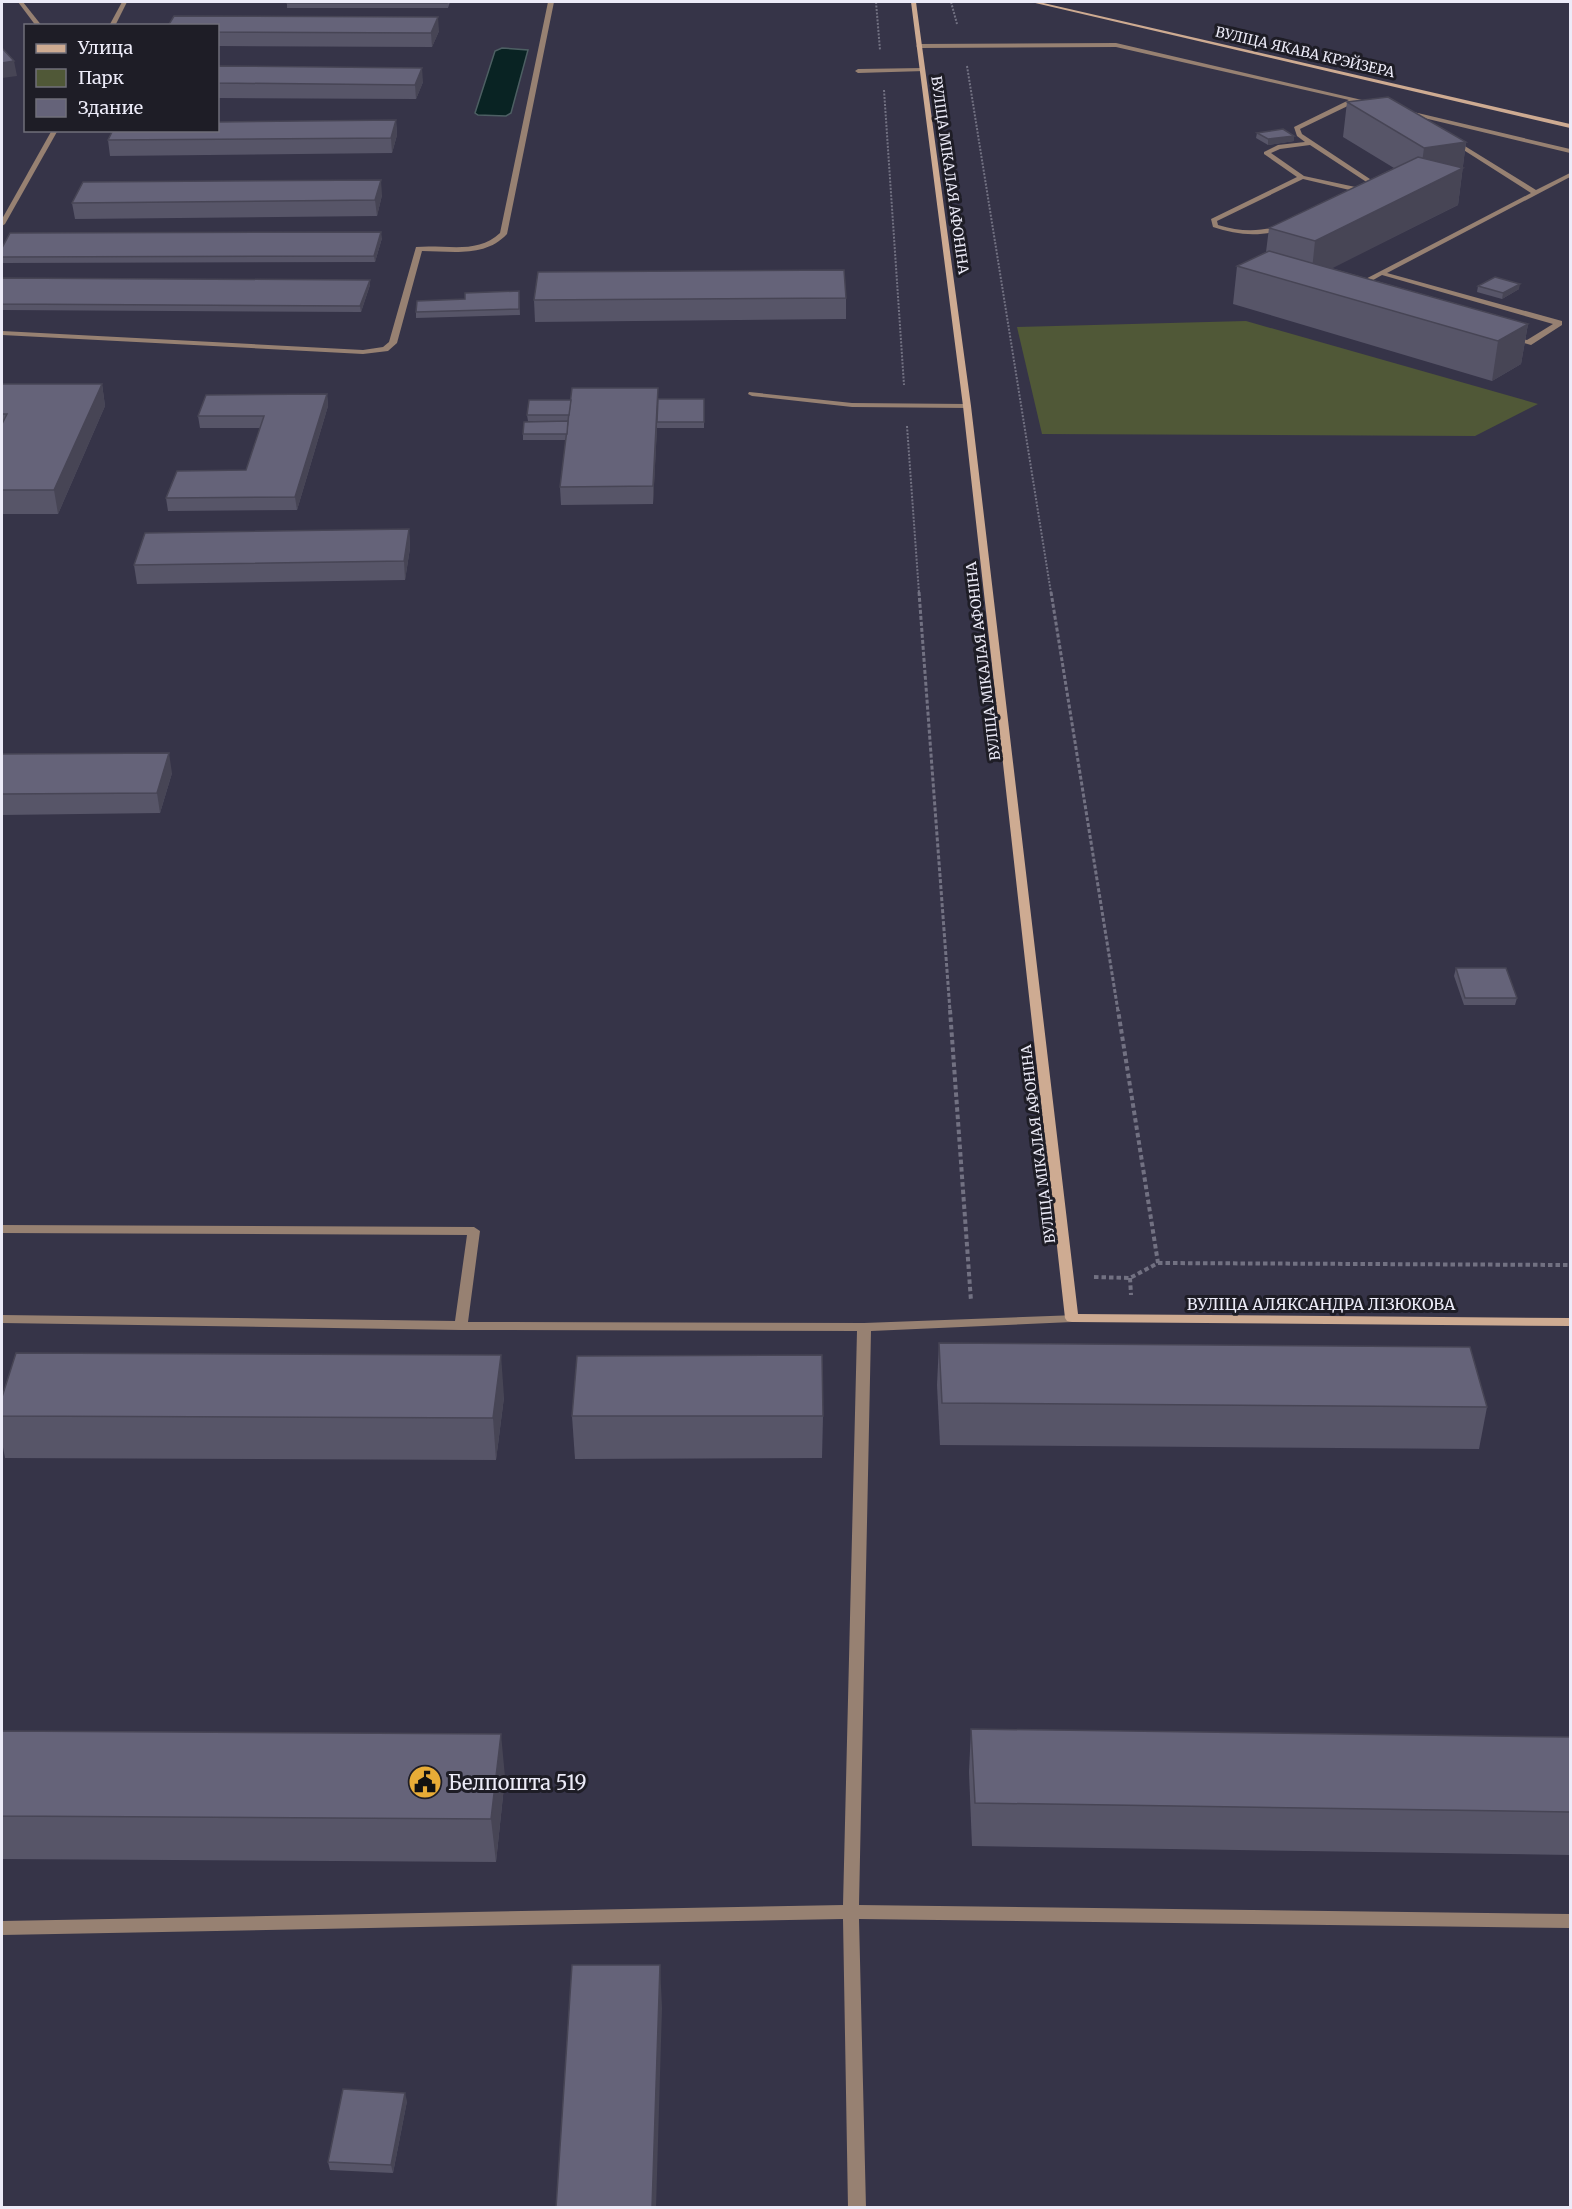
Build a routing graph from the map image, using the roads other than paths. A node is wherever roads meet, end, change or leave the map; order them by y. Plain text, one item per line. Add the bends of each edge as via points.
1 (20, 2) edge
2 (124, 2) edge
3 (551, 2) edge
4 (913, 2) edge
5 (1034, 2) edge
6 (37, 24) edge
7 (113, 24) edge
8 (920, 46) junction
9 (858, 70) dead end
10 (923, 70) junction
11 (1355, 100) junction
12 (1386, 107) edge
13 (1396, 110) edge
14 (1406, 112) junction
15 (1426, 124) edge
16 (1570, 126) edge
17 (54, 132) edge
18 (1446, 137) edge
19 (1311, 143) junction
20 (1570, 151) edge
21 (1570, 175) edge
22 (1302, 177) junction
23 (1358, 190) junction
24 (1536, 193) junction
25 (1348, 195) edge
26 (2, 224) edge
27 (1286, 225) edge
28 (1381, 273) junction
29 (1344, 291) edge
30 (2, 333) edge
31 (1505, 337) edge
32 (752, 394) dead end
33 (968, 406) junction
34 (2, 1229) edge
35 (1072, 1318) junction
36 (2, 1319) edge
37 (1570, 1322) edge
38 (461, 1326) junction
39 (864, 1327) junction
40 (850, 1912) junction
41 (1570, 1921) edge
42 (2, 1928) edge
43 (857, 2208) edge

1 - 6 lane
2 - 7 lane
3 - 30 lane via 503,234 497,242 476,248 419,249 393,342 385,349 363,352
4 - 8 street, ВУЛІЦА МІКАЛАЯ АФОНІНА
5 - 16 street, ВУЛІЦА ЯКАВА КРЭЙЗЕРА
8 - 10 street, ВУЛІЦА МІКАЛАЯ АФОНІНА
8 - 11 lane via 1126,47
9 - 10 lane
10 - 33 street, ВУЛІЦА МІКАЛАЯ АФОНІНА
11 - 12 lane
11 - 19 lane via 1296,128
13 - 14 lane
14 - 15 lane
14 - 20 lane
17 - 26 lane
18 - 24 lane
19 - 22 lane via 1278,147 1266,153
19 - 23 lane via 1373,183
21 - 24 lane
22 - 23 lane
22 - 27 lane via 1213,220 1215,226 1244,233 1276,230
23 - 25 lane
24 - 28 lane
28 - 29 lane
28 - 31 lane via 1558,323 1528,343
32 - 33 lane via 852,405
33 - 35 street, ВУЛІЦА МІКАЛАЯ АФОНІНА
34 - 38 lane via 474,1231
35 - 37 street, ВУЛІЦА АЛЯКСАНДРА ЛІЗЮКОВА
35 - 39 lane
36 - 38 lane
38 - 39 lane
39 - 40 lane
40 - 41 lane
40 - 42 lane
40 - 43 lane

